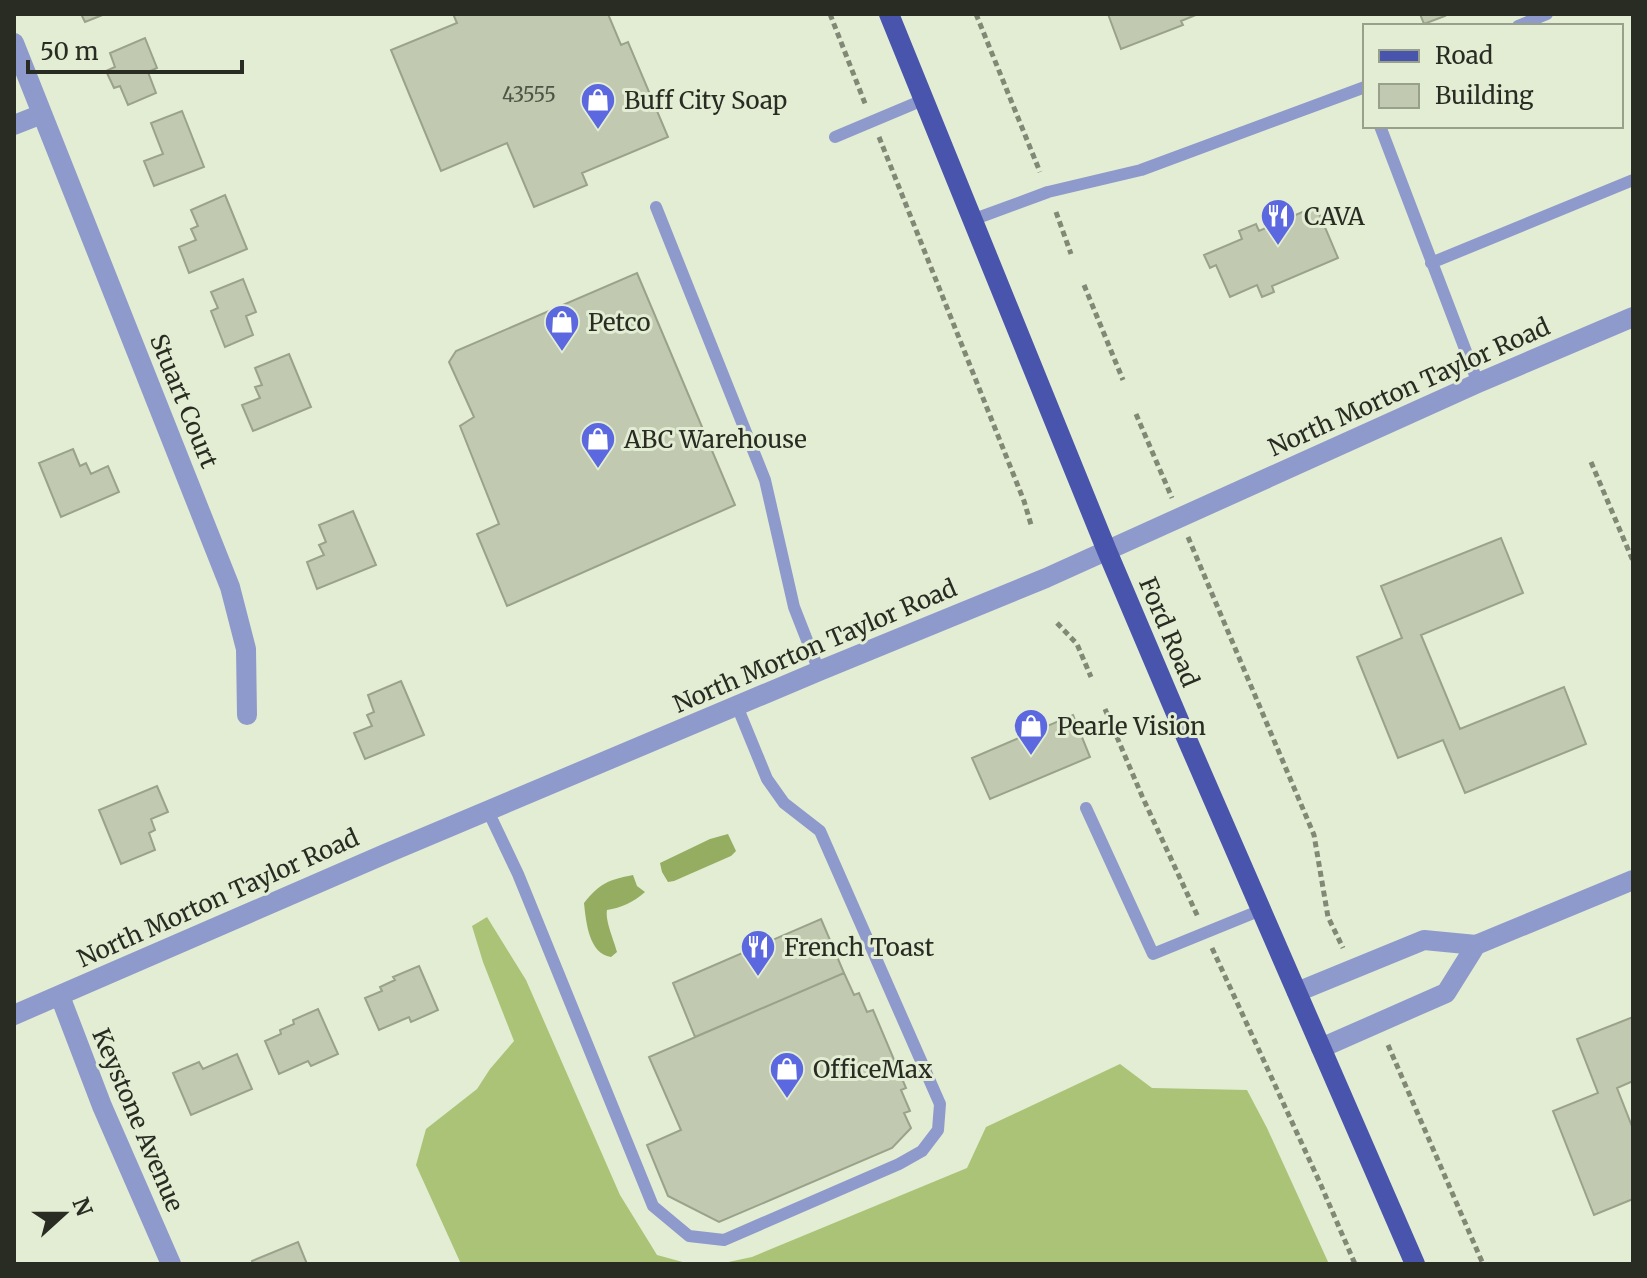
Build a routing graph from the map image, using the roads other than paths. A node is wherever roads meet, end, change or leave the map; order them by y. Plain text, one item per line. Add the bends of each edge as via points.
1 (889, 14) edge
2 (1547, 14) edge
3 (1523, 24) edge
4 (14, 43) edge
5 (1363, 88) edge
6 (923, 100) junction
7 (42, 114) junction
8 (14, 125) edge
9 (1381, 128) edge
10 (835, 137) dead end
11 (1633, 180) edge
12 (656, 207) dead end
13 (972, 220) junction
14 (1431, 263) junction
15 (1633, 317) edge
16 (1478, 383) junction
17 (1107, 551) junction
18 (819, 671) junction
19 (737, 706) junction
20 (247, 715) dead end
21 (1086, 808) dead end
22 (488, 811) junction
23 (1633, 880) edge
24 (1261, 910) junction
25 (1476, 945) junction
26 (1297, 992) junction
27 (60, 996) junction
28 (14, 1015) edge
29 (1321, 1048) junction
30 (171, 1264) edge
31 (1415, 1264) edge

1 - 6 main road, Ford Road
2 - 3 lane
4 - 7 street, Stuart Court
5 - 13 lane via 1141,170 1048,192
6 - 10 lane
6 - 13 main road, Ford Road
7 - 8 street
7 - 20 street, Stuart Court via 230,587 246,649
9 - 14 lane
11 - 14 lane
12 - 18 lane via 765,480 794,607
13 - 17 main road, Ford Road
14 - 16 lane
15 - 16 street, North Morton Taylor Road
16 - 17 street, North Morton Taylor Road
17 - 18 street, North Morton Taylor Road
17 - 24 main road, Ford Road
18 - 19 street, North Morton Taylor Road
19 - 22 street, North Morton Taylor Road
19 - 22 lane via 767,779 784,803 820,831 940,1104 938,1130 922,1151 724,1240 689,1236 653,1206
21 - 24 lane via 1153,954
22 - 27 street, North Morton Taylor Road
23 - 25 street
24 - 26 main road, Ford Road
25 - 26 street via 1424,940
25 - 29 street via 1446,993
26 - 29 main road, Ford Road
27 - 28 street, North Morton Taylor Road
27 - 30 street, Keystone Avenue
29 - 31 main road, Ford Road

